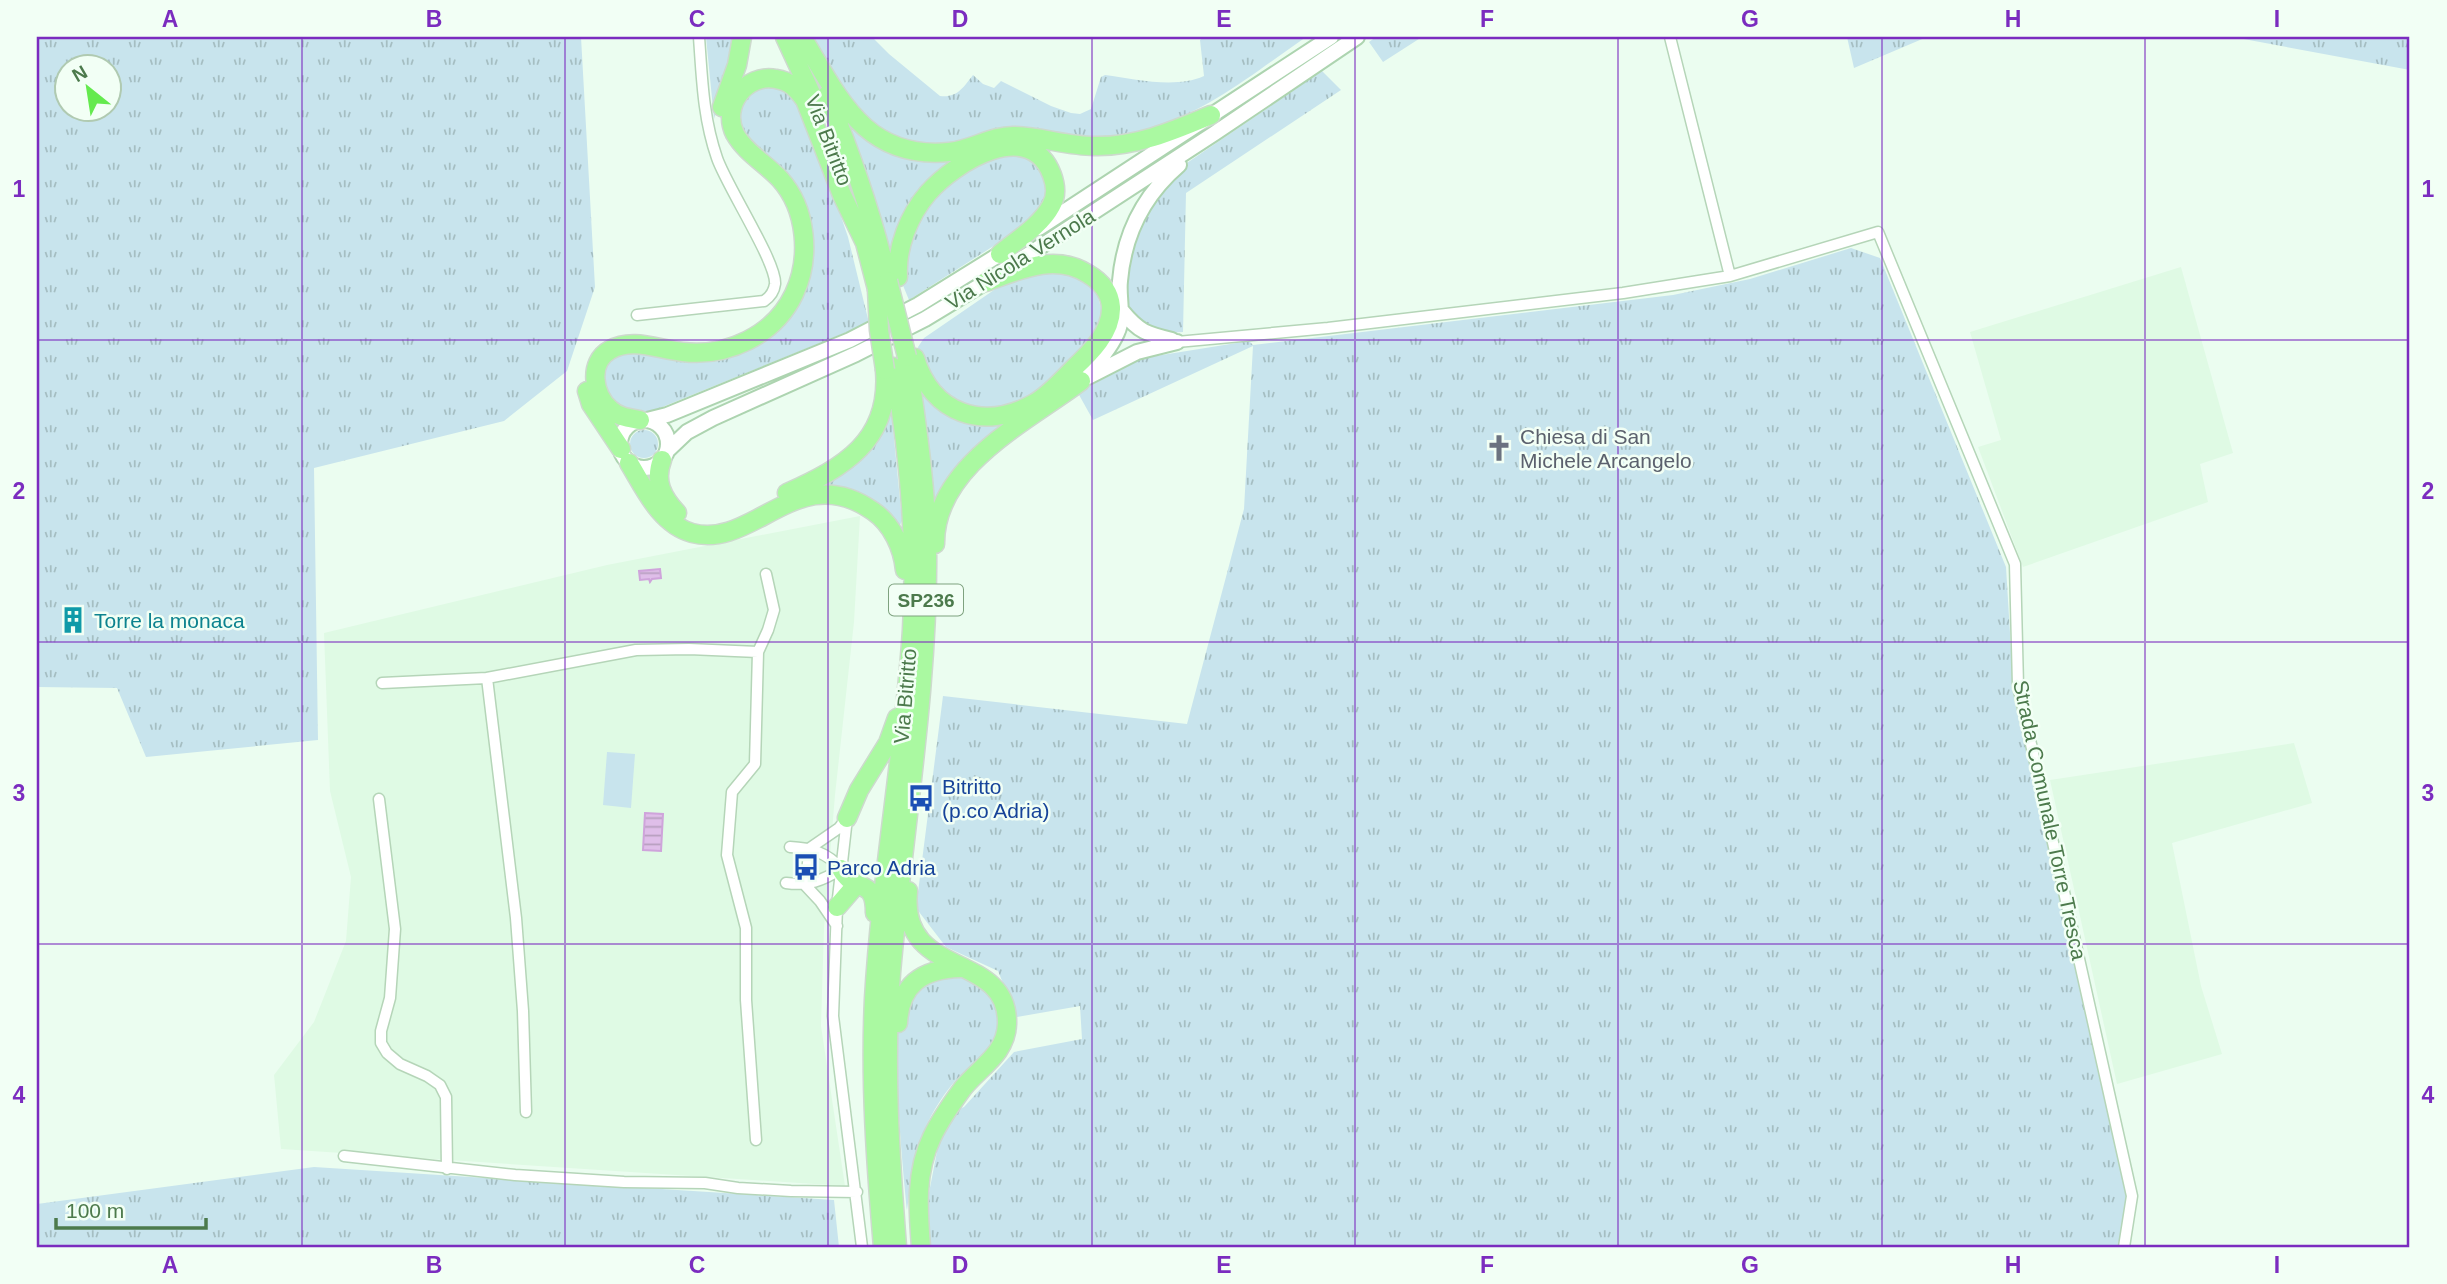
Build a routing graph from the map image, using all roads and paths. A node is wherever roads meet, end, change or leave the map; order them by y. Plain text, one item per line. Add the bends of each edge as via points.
1 (699, 37) edge
2 (742, 37) edge
3 (785, 37) edge
4 (802, 37) edge
5 (1331, 37) edge
6 (1357, 37) edge
7 (1671, 37) edge
8 (1309, 60) junction
9 (1211, 115) junction
10 (1215, 133) junction
11 (867, 247) junction
12 (1000, 254) junction
13 (1730, 276) junction
14 (986, 282) junction
15 (888, 283) junction
16 (1122, 311) junction
17 (637, 315) dead end
18 (1177, 342) junction
19 (901, 359) junction
20 (1081, 381) junction
21 (643, 420) junction
22 (664, 455) junction
23 (625, 456) junction
24 (766, 574) dead end
25 (912, 629) junction
26 (758, 652) junction
27 (487, 678) junction
28 (382, 683) dead end
29 (918, 720) junction
30 (379, 799) dead end
31 (847, 818) junction
32 (905, 844) junction
33 (790, 847) dead end
34 (810, 848) junction
35 (841, 869) junction
36 (786, 883) dead end
37 (805, 886) junction
38 (856, 886) junction
39 (837, 907) junction
40 (837, 926) junction
41 (963, 968) junction
42 (874, 1028) junction
43 (526, 1112) dead end
44 (756, 1140) dead end
45 (344, 1156) dead end
46 (447, 1169) junction
47 (894, 1190) junction
48 (857, 1192) junction
49 (862, 1247) edge
50 (883, 1247) edge
51 (898, 1247) edge
52 (921, 1247) edge
53 (2124, 1247) edge

1 - 17 street via 704,112 718,160 775,282 771,296 764,301
2 - 23 highway via 720,117 723,132 787,208 794,238 793,267 781,300 736,336 695,343 629,334 594,352 587,362 587,390
3 - 11 highway, Via Bitritto / SP236 via 832,143
4 - 9 highway via 842,105 877,138 902,149 951,152 1007,136 1119,145 1151,139
4 - 15 highway, Via Bitritto / SP236 via 860,180
5 - 8 main road, Via Nicola Vernola
6 - 8 main road, Via Nicola Vernola
7 - 13 street
8 - 9 main road, Via Nicola Vernola
8 - 10 main road, Via Nicola Vernola
9 - 12 main road, Via Nicola Vernola
10 - 14 main road, Via Nicola Vernola
10 - 16 main road via 1173,170 1142,206 1123,260
11 - 15 highway, Via Bitritto / SP236
11 - 21 highway via 801,94 785,81 772,78 747,85 732,105 730,119 742,144 780,179 801,217 804,248 797,288 774,322 741,344 720,351 682,352 625,345 600,358 596,383 600,397 622,417
12 - 15 highway via 1041,219 1056,196 1049,166 1024,147 1005,146 982,153 945,176 927,194 905,233
12 - 21 main road, Via Nicola Vernola via 850,340 667,415
13 - 18 street via 1623,293
13 - 53 street, Strada Comunale Torre Tresca via 1878,232 2015,564 2018,686 2132,1196
14 - 19 highway via 1038,263 1083,271 1109,294 1107,328 1090,353 1035,404 996,417 954,410
14 - 22 main road, Via Nicola Vernola via 856,354 713,418 687,432
15 - 19 highway, Via Bitritto / SP236, bridge
15 - 19 highway, Via Bitritto / SP236, bridge via 898,317
16 - 18 main road via 1136,328
16 - 20 main road via 1117,333
18 - 20 main road via 1136,352
19 - 22 highway via 879,418 857,453 823,477 729,520 698,524 676,513 658,480
19 - 25 highway, Via Bitritto / SP236 via 911,508
19 - 29 highway, Via Bitritto / SP236 via 920,446 927,545
20 - 29 highway via 983,451 950,493 935,537 930,698
21 - 22 main road via 661,427 668,443
21 - 23 main road via 632,423 622,434
22 - 23 main road via 650,467 636,466
23 - 25 highway via 658,508 693,533 733,529 818,494 840,495 863,504 878,514 899,542 905,567 905,606
24 - 26 street via 774,610
25 - 31 highway via 903,651 893,733
25 - 42 highway, Via Bitritto / SP236
26 - 27 street via 636,650
26 - 44 street via 755,764 732,792 727,855 746,928
27 - 28 street
27 - 43 street via 516,918
29 - 32 highway, Via Bitritto / SP236
30 - 46 street via 395,929 381,1043 400,1064 440,1085 446,1097
31 - 34 street
31 - 35 street
32 - 41 highway via 912,862 908,900 912,925 930,951
32 - 47 highway, Via Bitritto / SP236 via 889,1001
33 - 34 street
34 - 35 street
34 - 37 street
35 - 37 street
35 - 38 highway
35 - 39 street
36 - 37 street
37 - 40 street
38 - 39 highway
38 - 42 highway via 871,891 875,903 870,976
39 - 40 street
40 - 48 street via 833,1016
41 - 47 highway via 921,977 903,997
41 - 52 highway via 997,987 1007,1024 1004,1042 965,1086 931,1139 917,1198
42 - 50 highway, Via Bitritto / SP236 via 874,1120
45 - 46 street
46 - 48 street
47 - 51 highway, Via Bitritto / SP236
48 - 49 street

